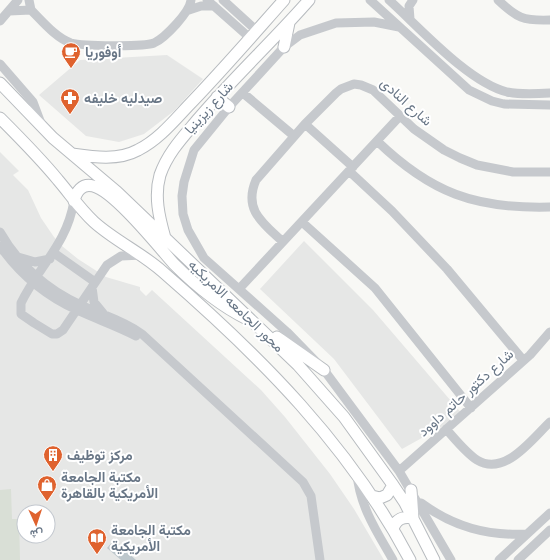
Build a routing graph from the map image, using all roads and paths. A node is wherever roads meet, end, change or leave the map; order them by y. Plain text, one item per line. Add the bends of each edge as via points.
1 (18, 0) edge
2 (29, 0) edge
3 (191, 0) edge
4 (284, 0) edge
5 (309, 0) edge
6 (370, 0) edge
7 (498, 0) edge
8 (412, 1) edge
9 (229, 2) edge
10 (391, 2) edge
11 (211, 3) edge
12 (31, 10) junction
13 (189, 10) junction
14 (9, 11) junction
15 (410, 19) junction
16 (550, 20) edge
17 (0, 21) edge
18 (288, 23) junction
19 (399, 27) junction
20 (254, 34) junction
21 (284, 47) junction
22 (0, 64) edge
23 (0, 83) edge
24 (245, 90) junction
25 (550, 93) edge
26 (217, 97) junction
27 (550, 105) edge
28 (229, 107) junction
29 (400, 116) junction
30 (0, 118) edge
31 (305, 124) junction
32 (42, 128) junction
33 (162, 134) junction
34 (296, 134) junction
35 (377, 141) junction
36 (176, 146) junction
37 (70, 154) junction
38 (351, 169) junction
39 (550, 172) edge
40 (74, 201) junction
41 (550, 207) edge
42 (302, 222) junction
43 (0, 232) edge
44 (165, 238) junction
45 (283, 242) junction
46 (0, 246) edge
47 (143, 255) junction
48 (17, 256) junction
49 (52, 256) junction
50 (36, 280) junction
51 (93, 284) junction
52 (239, 289) junction
53 (78, 307) junction
54 (103, 314) junction
55 (259, 326) junction
56 (550, 332) edge
57 (153, 345) junction
58 (523, 360) junction
59 (324, 370) junction
60 (471, 408) junction
61 (550, 422) edge
62 (446, 429) junction
63 (399, 471) junction
64 (357, 473) junction
65 (393, 485) junction
66 (411, 490) junction
67 (372, 496) junction
68 (417, 500) junction
69 (550, 513) edge
70 (413, 518) junction
71 (393, 529) junction
72 (550, 530) edge
73 (527, 534) junction
74 (320, 560) edge
75 (392, 560) edge
76 (410, 560) edge
77 (434, 560) edge
78 (451, 560) edge
79 (499, 560) edge
80 (518, 560) edge

1 - 14 street
2 - 12 street
3 - 13 street
4 - 20 main road, شارع زيزينيا
5 - 18 main road, شارع زيزينيا
6 - 19 street
7 - 16 street via 520,18 532,21
8 - 10 street via 402,4
8 - 15 street
9 - 20 street
10 - 15 street
11 - 13 street
11 - 20 street
12 - 13 street via 61,38 82,44 154,43
12 - 14 street
14 - 17 street
15 - 25 street via 467,71 486,84 518,94
18 - 21 main road
18 - 26 main road, شارع زيزينيا
19 - 21 street via 374,22 336,23 300,35
19 - 27 street via 459,83 480,96 504,104
20 - 33 main road, شارع زيزينيا
21 - 24 street
22 - 32 street via 33,102
23 - 32 main road, محور الجامعه الامريكيه
24 - 28 street
24 - 34 street
26 - 28 main road
26 - 36 main road, شارع زيزينيا
28 - 52 street via 194,150 187,168 182,196 183,214 204,258
29 - 31 street, شارع النادى via 373,90 354,84 336,93
29 - 35 street
29 - 39 street, شارع النادى via 444,150 477,165 513,172
30 - 40 main road, محور الجامعه الامريكيه via 54,175
31 - 34 street, شارع النادى
31 - 38 street
32 - 37 main road, محور الجامعه الامريكيه
33 - 36 main road
33 - 37 main road, شارع زيزينيا via 138,151 119,156
34 - 45 street, شارع النادى via 256,180 251,196 255,213
35 - 38 street
35 - 41 street via 398,161 447,191 497,206
36 - 44 main road, شارع زيزينيا via 165,162 157,192 157,207
37 - 44 main road, محور الجامعه الامريكيه via 117,192
38 - 42 street
38 - 58 street via 447,269
40 - 47 main road, محور الجامعه الامريكيه via 107,232
40 - 49 street via 69,223
40 - 55 main road via 78,190 85,186 93,186 103,192 214,300
42 - 45 street
42 - 60 street via 375,288
43 - 48 street
44 - 55 main road, محور الجامعه الامريكيه
45 - 52 street
46 - 50 street via 16,266
47 - 51 street via 116,258 104,268
47 - 64 main road, محور الجامعه الامريكيه via 229,331 277,378
48 - 49 street via 35,262
48 - 50 street
49 - 50 street
49 - 51 street
50 - 53 street
50 - 53 street via 22,300 20,308 23,316 52,334 60,333
51 - 53 street
51 - 54 street via 94,302
52 - 59 street
53 - 54 street
53 - 57 street
54 - 57 street via 129,325
55 - 59 main road
55 - 65 main road, محور الجامعه الامريكيه via 298,365 344,418
56 - 58 street, شارع دكتور حاتم داوود
57 - 74 street via 306,485 312,500
58 - 60 street, شارع دكتور حاتم داوود
59 - 63 street
60 - 62 street, شارع دكتور حاتم داوود
61 - 62 street via 509,460 497,464 476,460
62 - 63 street, شارع دكتور حاتم داوود
63 - 66 street
64 - 67 main road, محور الجامعه الامريكيه
64 - 75 street via 359,492 365,510
65 - 67 main road via 387,495 380,498
65 - 70 main road, محور الجامعه الامريكيه
66 - 68 street
66 - 70 main road
67 - 71 main road, محور الجامعه الامريكيه
68 - 73 street via 445,519 477,531 499,535
68 - 78 street
69 - 73 street
70 - 71 main road via 399,520
70 - 77 main road, محور الجامعه الامريكيه
71 - 76 main road, محور الجامعه الامريكيه
72 - 80 street
73 - 79 street

